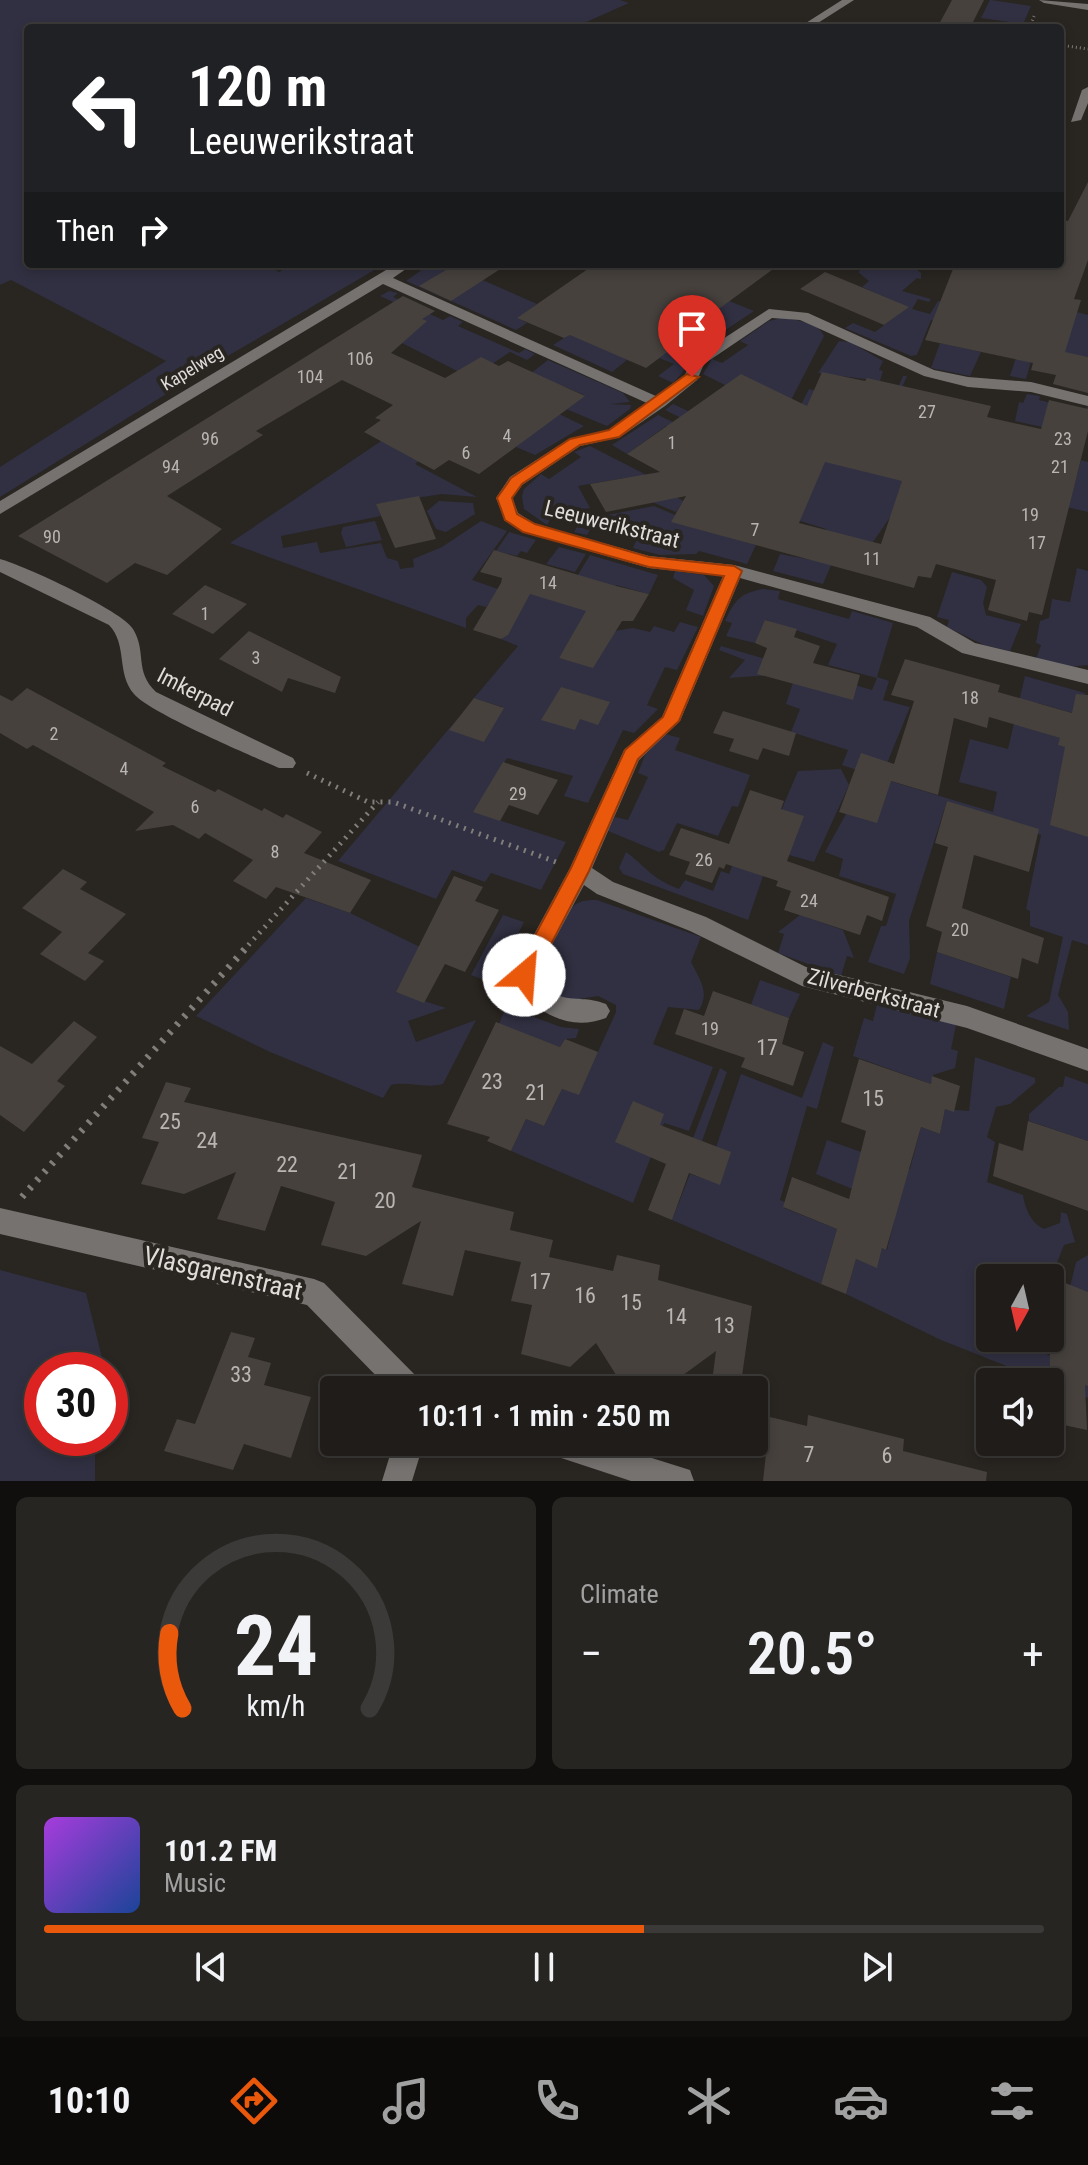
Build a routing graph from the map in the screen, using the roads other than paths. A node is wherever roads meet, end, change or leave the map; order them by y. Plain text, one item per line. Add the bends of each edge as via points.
1 (849, 0) edge
2 (1044, 0) edge
3 (1088, 7) edge
4 (810, 24) edge
5 (1088, 90) edge
6 (1075, 120) junction
7 (1064, 121) edge
8 (1088, 123) edge
9 (399, 268) edge
10 (382, 278) junction
11 (1088, 401) edge
12 (660, 403) junction
13 (0, 509) edge
14 (0, 565) edge
15 (734, 571) junction
16 (1087, 678) edge
17 (286, 763) road end
18 (580, 871) junction
19 (598, 1011) dead end
20 (1088, 1060) edge
21 (0, 1221) edge
22 (396, 1376) edge
23 (405, 1456) edge
24 (598, 1456) edge
25 (397, 1481) edge
26 (679, 1481) edge

1 - 4 street
2 - 3 street
5 - 6 street
6 - 7 street
6 - 8 street
9 - 10 street, Kapelweg
10 - 12 street
10 - 13 street, Kapelweg
11 - 12 street, Leeuwerikstraat via 929,373 803,316 769,313 697,362 692,377
12 - 15 street, Leeuwerikstraat via 614,434 575,442 516,481 506,492 507,509 529,528 649,562
14 - 17 street, Imkerpad via 116,620 131,641 136,688 149,697
15 - 16 street, Leeuwerikstraat via 923,622 969,648
15 - 18 street via 670,721 631,755
18 - 19 street via 524,975 549,1006 572,1014
18 - 20 street, Zilverberkstraat via 605,888 698,924 802,976 967,1017
21 - 22 street, Vlasgarenstraat via 314,1293
23 - 25 street
24 - 26 street

